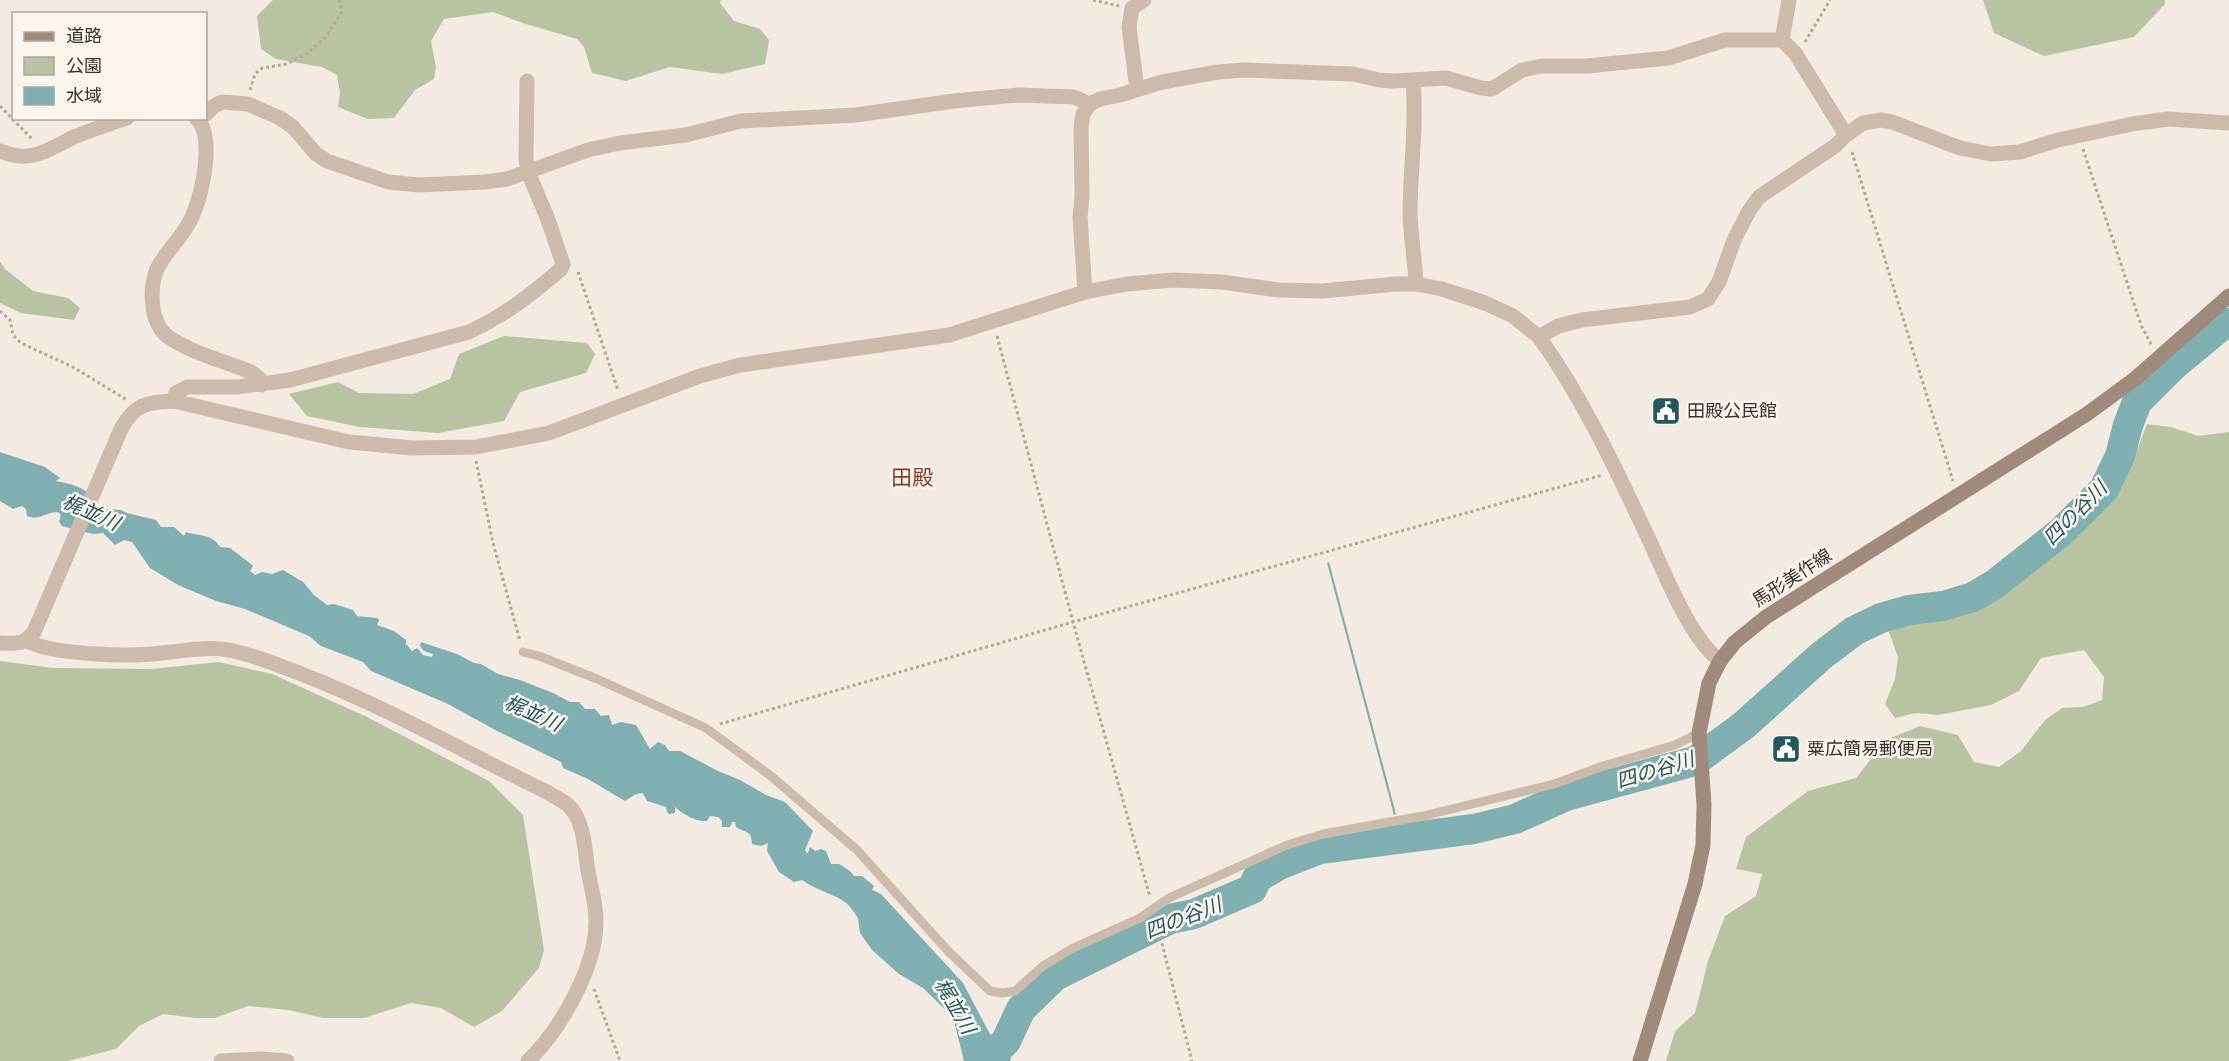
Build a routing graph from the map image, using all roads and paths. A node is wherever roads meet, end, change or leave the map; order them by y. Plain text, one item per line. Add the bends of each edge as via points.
1 (340, 0) edge
2 (1093, 0) edge
3 (1789, 0) edge
4 (1830, 0) edge
5 (1138, 4) edge
6 (1782, 40) junction
7 (1796, 52) junction
8 (527, 81) dead end
9 (1413, 81) junction
10 (1137, 89) junction
11 (248, 104) junction
12 (1090, 104) junction
13 (0, 106) edge
14 (207, 112) edge
15 (12, 118) edge
16 (14, 120) edge
17 (122, 120) edge
18 (201, 120) edge
19 (2229, 123) edge
20 (1846, 135) junction
21 (2078, 136) junction
22 (0, 151) edge
23 (48, 151) junction
24 (528, 172) junction
25 (578, 272) dead end
26 (1416, 284) junction
27 (1084, 292) junction
28 (2229, 296) edge
29 (0, 311) edge
30 (993, 321) junction
31 (1539, 337) junction
32 (2160, 357) junction
33 (261, 385) junction
34 (174, 401) junction
35 (624, 405) junction
36 (138, 407) junction
37 (476, 447) junction
38 (1616, 469) junction
39 (1958, 494) junction
40 (1073, 622) junction
41 (27, 641) junction
42 (0, 644) edge
43 (523, 652) joint
44 (1720, 662) junction
45 (706, 728) junction
46 (1699, 737) junction
47 (1154, 910) junction
48 (584, 972) junction
49 (221, 1061) edge
50 (287, 1061) edge
51 (528, 1061) edge
52 (620, 1061) edge
53 (1192, 1061) edge
54 (1640, 1061) edge

1 - 11 path via 341,13 332,28 308,53 255,74
2 - 5 path
3 - 6 street
4 - 7 path
5 - 10 street via 1129,27
6 - 7 street
6 - 9 street via 1725,40 1668,58 1542,66 1522,70 1492,89 1446,78
7 - 20 street
8 - 24 street
9 - 10 street via 1353,74 1245,70
9 - 26 street via 1415,127 1410,218
10 - 12 street
11 - 14 street via 222,102
11 - 24 street via 293,127 327,161 388,182 484,182
12 - 24 street via 1074,97 1019,95 856,115 741,121 686,135 588,150
12 - 27 street via 1083,114 1082,127 1080,218
13 - 15 path
16 - 23 path
17 - 23 street
18 - 33 street via 206,148 198,198 192,218 155,272 154,312 166,335 251,372 260,378
19 - 21 street via 2168,119
20 - 21 street via 1863,123 1881,120 1960,148 1990,154 2020,152
20 - 31 street via 1759,197 1734,240 1719,282 1708,299 1690,307 1582,320 1558,326
20 - 39 path
21 - 32 path via 2141,325
22 - 23 street via 21,158
24 - 33 street via 563,264 529,296 494,321 470,332
25 - 35 path
26 - 27 street via 1323,291 1173,280
26 - 31 street via 1485,303 1514,316
27 - 30 street
28 - 32 main road, 馬形美作線
29 - 36 path via 10,320 13,335 21,343 73,367
30 - 35 street via 950,334 740,365
30 - 40 path
31 - 38 street via 1563,370
32 - 39 main road, 馬形美作線 via 2088,414
33 - 34 street via 187,387 176,393
34 - 36 street
34 - 37 street via 349,442 412,448
35 - 37 street via 549,433
36 - 41 street via 121,429
37 - 43 path via 493,543
38 - 40 path
38 - 44 street via 1686,617
39 - 44 main road, 馬形美作線 via 1766,617 1735,642
40 - 45 path
40 - 47 path
41 - 42 street
41 - 48 street via 36,646 84,652 130,655 194,649 253,656 362,699 549,793 569,806 578,818 584,846 596,921 595,939
43 - 45 lane
44 - 46 main road, 馬形美作線 via 1709,684
45 - 47 lane via 771,776 857,850 948,951 990,991 1015,991 1043,966 1073,948
46 - 47 lane via 1514,795 1287,845 1169,898
46 - 54 main road, 馬形美作線 via 1703,845 1695,884
47 - 53 path
48 - 51 street via 554,1030
48 - 52 path via 590,976
49 - 50 street

